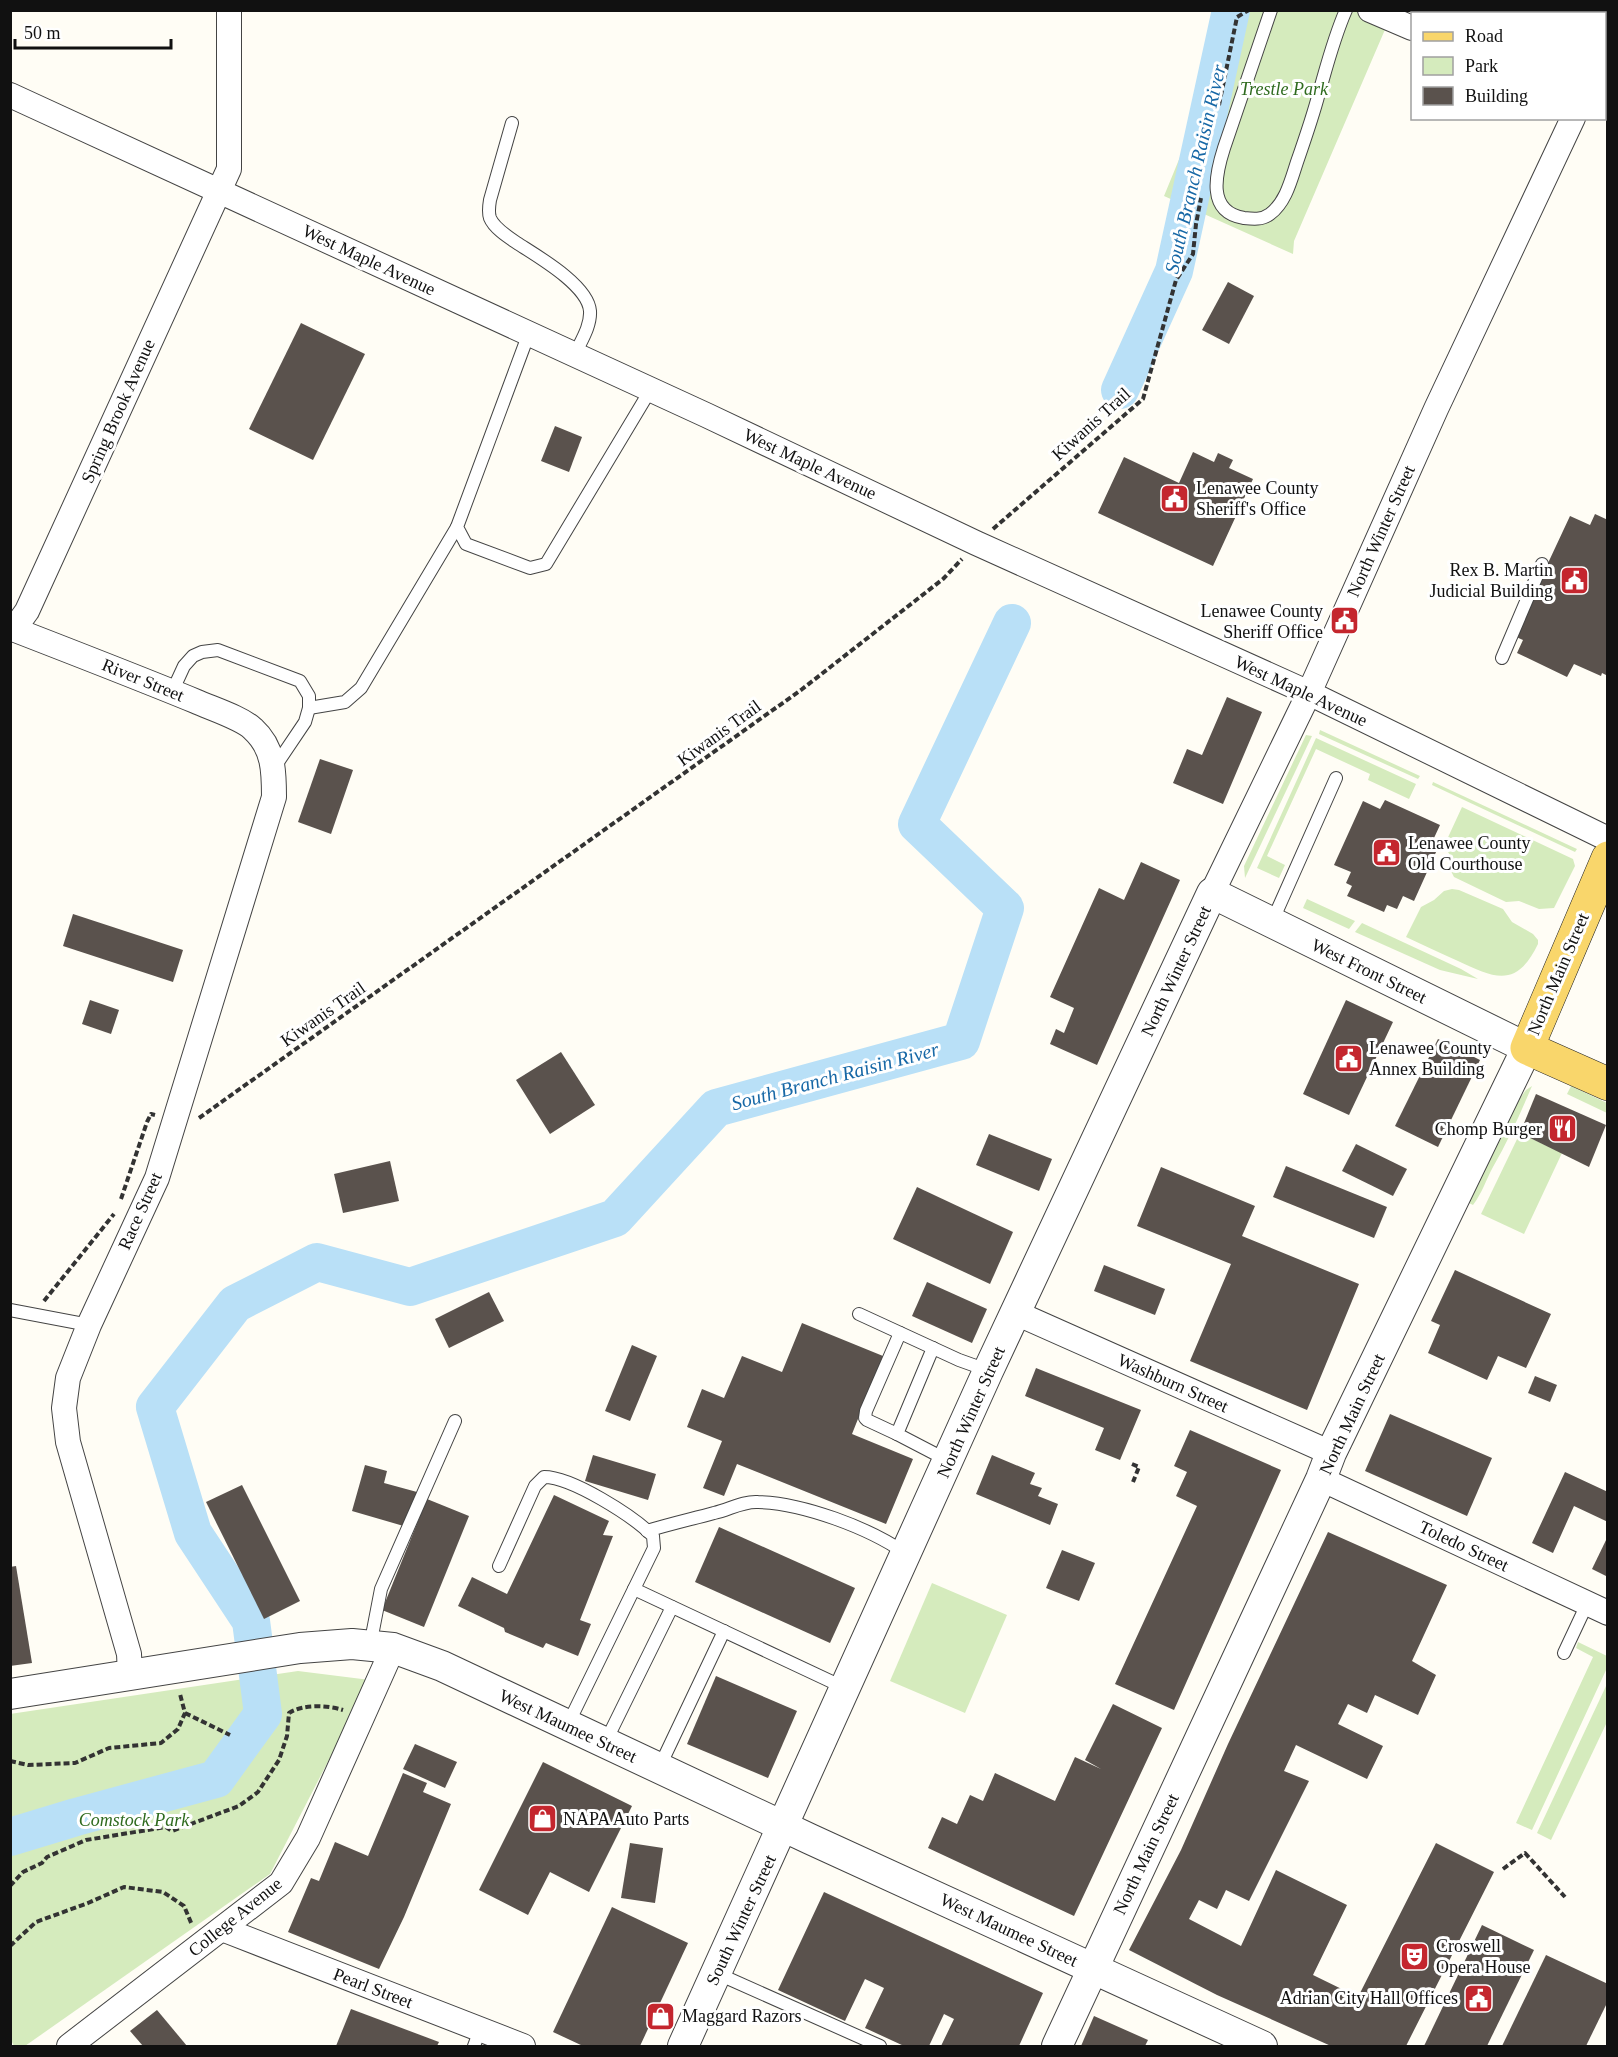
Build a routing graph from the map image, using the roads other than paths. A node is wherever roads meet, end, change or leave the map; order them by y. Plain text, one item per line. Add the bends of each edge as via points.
1 (229, 10) edge
2 (1271, 10) edge
3 (1346, 10) edge
4 (1370, 10) edge
5 (1411, 27) edge
6 (10, 96) edge
7 (1572, 120) edge
8 (512, 123) dead end
9 (218, 191) junction
10 (529, 333) junction
11 (575, 354) junction
12 (651, 390) junction
13 (457, 527) junction
14 (1542, 564) dead end
15 (12, 628) edge
16 (1502, 658) dead end
17 (172, 692) junction
18 (1310, 693) junction
19 (309, 708) junction
20 (270, 757) junction
21 (1336, 778) dead end
22 (1608, 839) edge
23 (1608, 858) edge
24 (1212, 893) junction
25 (1272, 923) junction
26 (1527, 1048) junction
27 (1608, 1084) edge
28 (10, 1310) edge
29 (1016, 1313) junction
30 (859, 1314) dead end
31 (89, 1325) junction
32 (900, 1334) junction
33 (933, 1348) junction
34 (988, 1371) junction
35 (455, 1421) dead end
36 (897, 1434) junction
37 (949, 1461) junction
38 (1326, 1466) junction
39 (647, 1530) junction
40 (906, 1554) junction
41 (499, 1566) dead end
42 (634, 1589) junction
43 (672, 1607) junction
44 (1597, 1609) edge
45 (724, 1631) junction
46 (381, 1647) junction
47 (1564, 1653) dead end
48 (130, 1674) junction
49 (846, 1688) junction
50 (10, 1694) edge
51 (568, 1725) junction
52 (605, 1743) junction
53 (659, 1768) junction
54 (784, 1827) junction
55 (222, 1929) junction
56 (1093, 1968) junction
57 (716, 1973) junction
58 (477, 2038) edge
59 (69, 2046) edge
60 (523, 2046) edge
61 (683, 2046) edge
62 (880, 2046) edge
63 (1057, 2046) edge
64 (1262, 2046) edge

1 - 9 street, Spring Brook Avenue via 229,170
2 - 3 lane via 1218,167 1216,191 1221,206 1238,217 1257,220 1270,215 1285,197
4 - 5 street
6 - 9 street, West Maple Avenue
7 - 18 street, North Winter Street via 1436,409
8 - 11 lane via 490,200 490,220 586,297 590,319
9 - 10 street, West Maple Avenue
9 - 15 street, Spring Brook Avenue via 27,610
10 - 11 street, West Maple Avenue
10 - 13 lane
11 - 12 street, West Maple Avenue
12 - 13 lane via 546,564 530,568 466,544
12 - 18 street, West Maple Avenue via 976,543
13 - 19 lane via 361,688 345,702
14 - 16 lane
15 - 17 street, River Street
17 - 19 lane via 193,656 218,650 300,681 309,696
17 - 20 street, River Street via 253,728
18 - 22 street, West Maple Avenue
18 - 24 street, North Winter Street
19 - 20 lane via 305,722
20 - 31 street, Race Street via 274,797 157,1178
21 - 25 lane
23 - 26 main road, North Main Street via 1594,904
24 - 25 street, West Front Street
24 - 29 street, North Winter Street
25 - 26 street, West Front Street
26 - 27 main road
26 - 38 street, North Main Street
28 - 31 lane
29 - 34 street, North Winter Street
29 - 38 street, Washburn Street
30 - 32 lane
31 - 48 street, Race Street via 68,1378 64,1408 68,1442 129,1654
32 - 33 lane
32 - 36 lane via 865,1418
33 - 34 lane
33 - 36 lane
34 - 37 street, North Winter Street
35 - 46 lane via 381,1589
36 - 37 lane
37 - 40 street, North Winter Street
38 - 44 street, Toledo Street
38 - 56 street, North Main Street
39 - 40 lane via 758,1502 804,1508 886,1540
39 - 41 lane via 608,1503 555,1477 544,1477 535,1486
39 - 42 lane via 653,1536 654,1548
40 - 49 street, North Winter Street
42 - 43 lane
42 - 51 lane
43 - 45 lane
43 - 52 lane
44 - 47 lane
45 - 49 lane
45 - 53 lane
46 - 48 street, West Maumee Street via 352,1644 300,1648
46 - 51 street, West Maumee Street via 442,1666
46 - 55 street, College Avenue via 308,1838 281,1883
48 - 50 street, West Maumee Street
49 - 54 street, North Winter Street
51 - 52 street, West Maumee Street
52 - 53 street, West Maumee Street
53 - 54 street, West Maumee Street
54 - 56 street, West Maumee Street
54 - 57 street, South Winter Street
55 - 58 street, Pearl Street
55 - 59 street, College Avenue
56 - 63 street, North Main Street
56 - 64 street, West Maumee Street
57 - 61 street, South Winter Street
57 - 62 lane
58 - 60 street, Pearl Street

